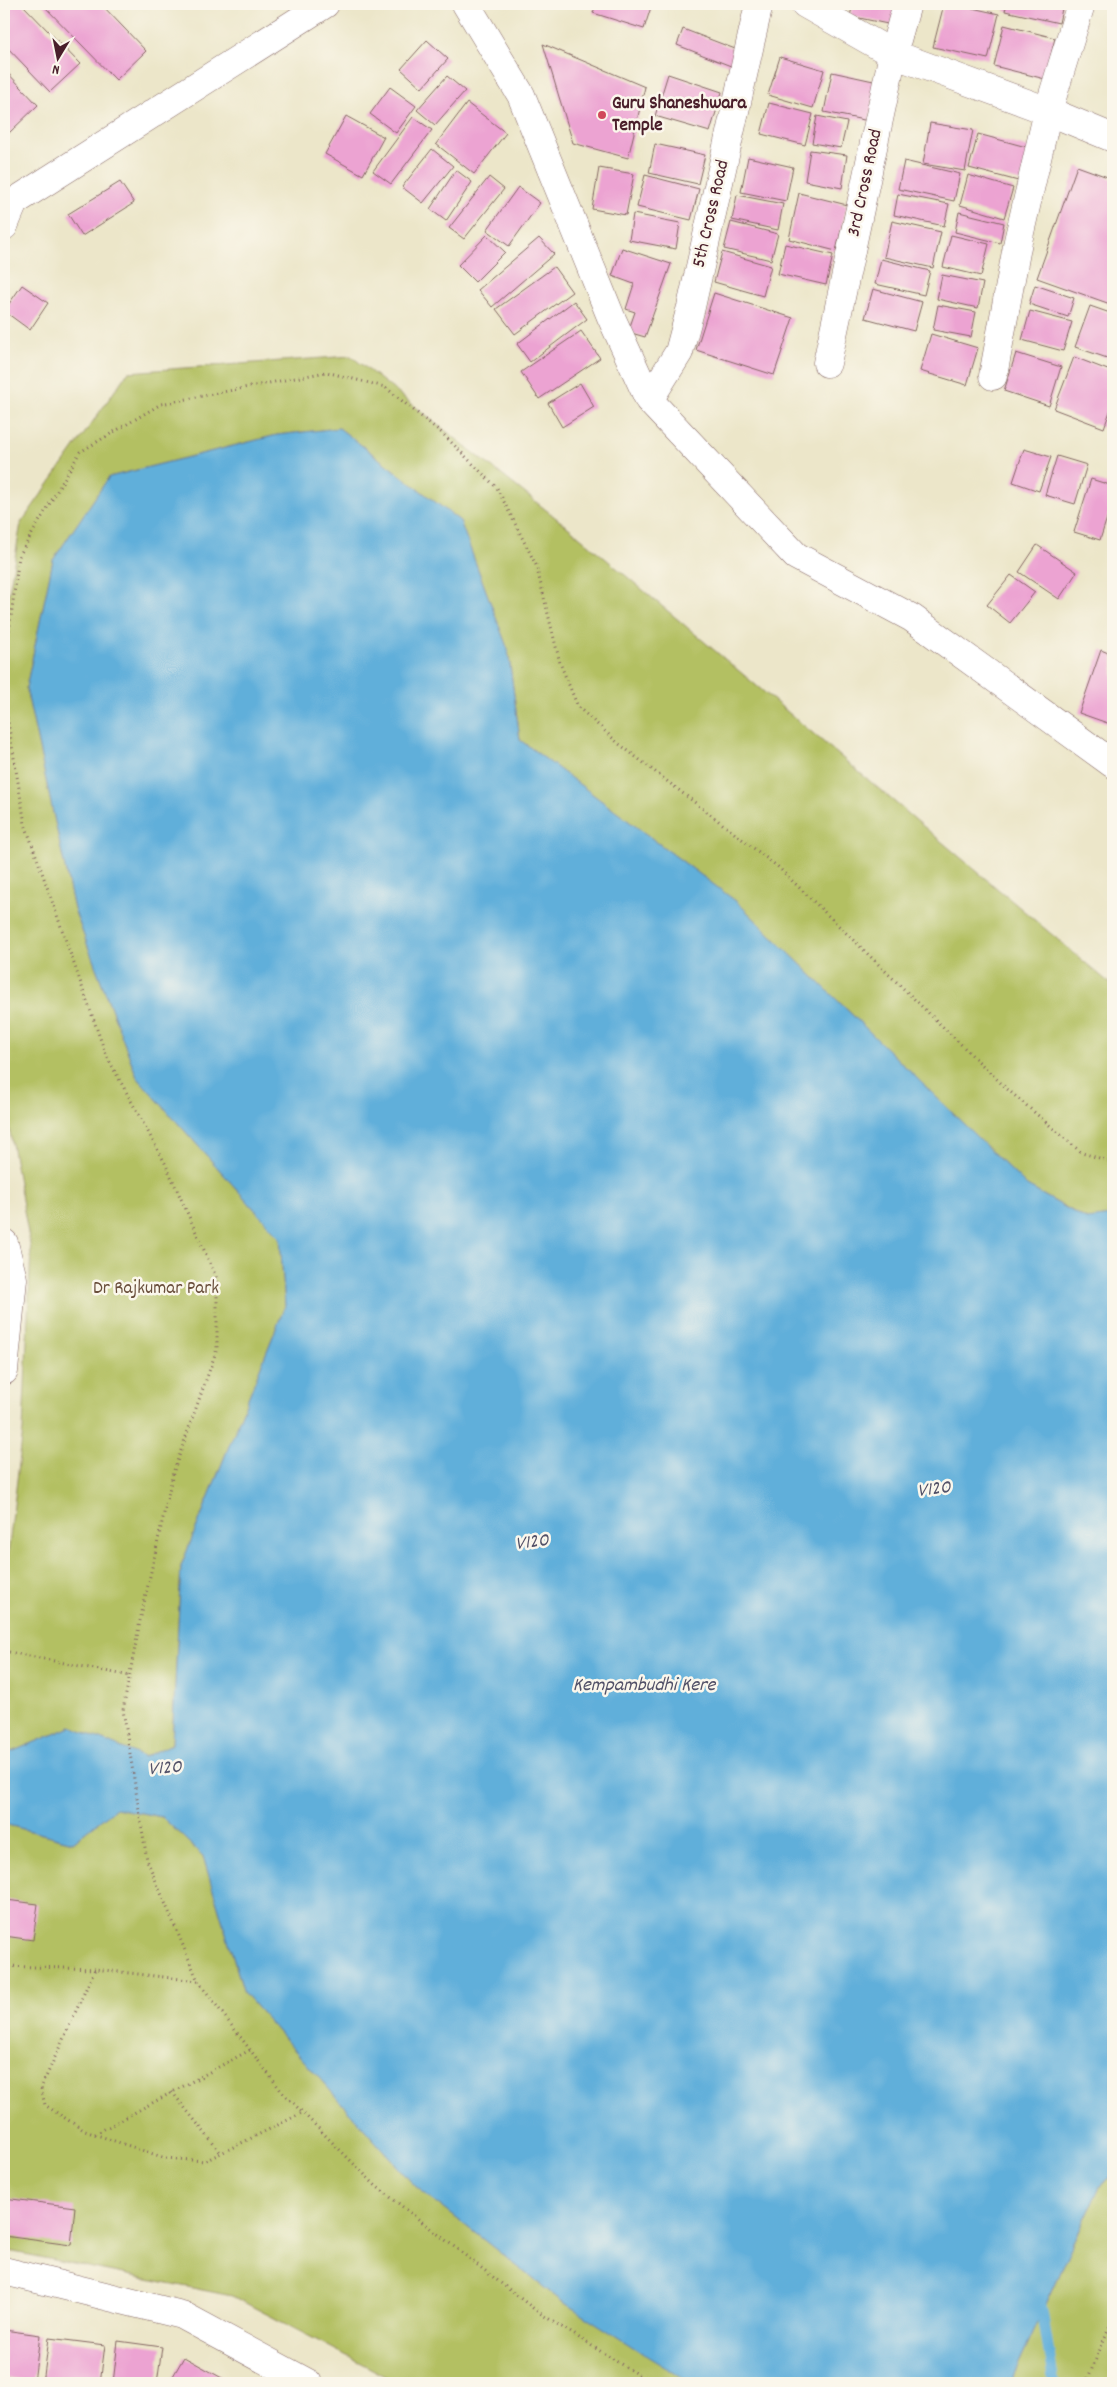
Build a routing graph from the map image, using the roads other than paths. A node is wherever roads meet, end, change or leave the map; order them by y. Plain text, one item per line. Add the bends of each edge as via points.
1 (325, 4) edge
2 (466, 4) edge
3 (759, 4) edge
4 (805, 4) edge
5 (907, 4) edge
6 (1081, 4) edge
7 (893, 54) junction
8 (1048, 111) junction
9 (1113, 138) edge
10 (4, 226) edge
11 (827, 363) dead end
12 (993, 376) dead end
13 (649, 400) junction
14 (1113, 764) edge
15 (4, 1245) edge
16 (4, 1371) edge
17 (4, 2271) edge
18 (308, 2383) edge

1 - 10 street via 14,202
2 - 13 street via 521,95 611,317
3 - 13 street, 5th Cross Road via 679,352
4 - 7 street
5 - 7 street, 3rd Cross Road
6 - 8 street
7 - 8 street
7 - 11 street, 3rd Cross Road
8 - 9 street
8 - 12 street via 1018,241
13 - 14 street via 796,556 912,618
15 - 16 street via 13,1279
17 - 18 street via 182,2315

